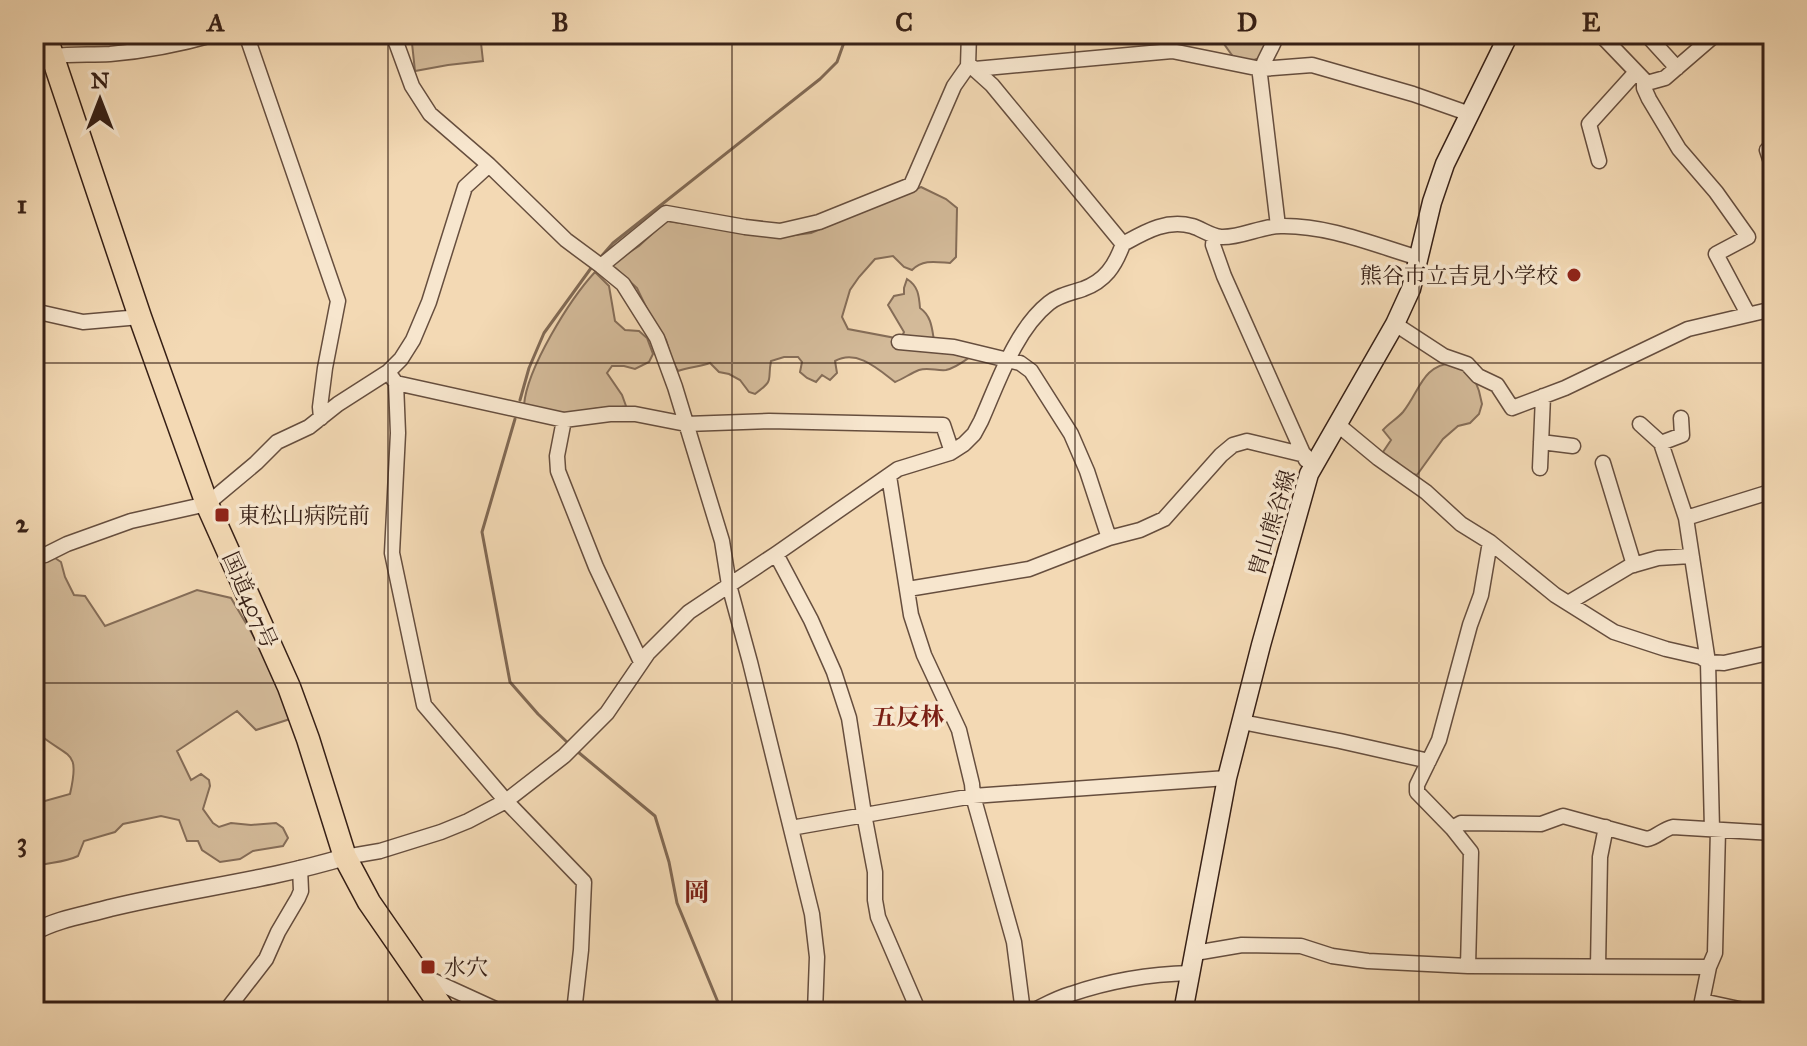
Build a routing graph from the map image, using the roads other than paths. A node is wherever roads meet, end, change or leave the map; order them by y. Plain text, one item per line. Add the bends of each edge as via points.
1 (45, 34) edge
2 (216, 34) edge
3 (246, 34) edge
4 (393, 34) edge
5 (969, 34) edge
6 (1277, 34) edge
7 (1509, 34) edge
8 (1600, 34) edge
9 (1646, 34) edge
10 (1716, 34) edge
11 (53, 56) junction
12 (972, 67) junction
13 (1677, 68) junction
14 (1261, 69) junction
15 (1640, 76) junction
16 (1470, 114) junction
17 (1773, 145) edge
18 (1599, 161) dead end
19 (489, 165) junction
20 (1773, 168) edge
21 (1278, 226) junction
22 (1214, 236) junction
23 (1123, 244) junction
24 (1419, 258) junction
25 (601, 266) junction
26 (1773, 309) edge
27 (34, 311) edge
28 (1748, 314) junction
29 (140, 317) junction
30 (1395, 324) junction
31 (899, 342) dead end
32 (1009, 361) junction
33 (392, 377) junction
34 (1543, 396) junction
35 (321, 418) junction
36 (1681, 418) dead end
37 (564, 420) junction
38 (686, 424) junction
39 (1337, 424) junction
40 (1640, 424) dead end
41 (1541, 442) junction
42 (1661, 443) junction
43 (1573, 446) dead end
44 (952, 452) junction
45 (1305, 455) junction
46 (1603, 463) dead end
47 (1540, 468) dead end
48 (1309, 474) junction
49 (889, 476) junction
50 (1773, 491) edge
51 (207, 504) junction
52 (1686, 518) junction
53 (1109, 538) junction
54 (1490, 542) junction
55 (776, 554) junction
56 (1691, 556) junction
57 (34, 557) edge
58 (1634, 565) junction
59 (729, 585) junction
60 (908, 589) junction
61 (1568, 603) junction
62 (1773, 652) edge
63 (641, 662) junction
64 (1708, 662) junction
65 (1242, 722) junction
66 (1429, 761) junction
67 (1227, 778) junction
68 (973, 796) junction
69 (506, 801) junction
70 (864, 814) junction
71 (1606, 827) junction
72 (791, 828) junction
73 (1452, 828) junction
74 (1715, 829) junction
75 (1773, 833) edge
76 (345, 857) junction
77 (300, 868) junction
78 (34, 932) edge
79 (1195, 953) junction
80 (1468, 966) junction
81 (1598, 967) junction
82 (1709, 967) junction
83 (417, 973) junction
84 (1190, 973) junction
85 (225, 1012) edge
86 (445, 1012) edge
87 (502, 1012) edge
88 (574, 1012) edge
89 (815, 1012) edge
90 (919, 1012) edge
91 (1023, 1012) edge
92 (1030, 1012) edge
93 (1183, 1012) edge
94 (1753, 1012) edge

1 - 11 highway, 国道407号
2 - 11 street via 151,49
3 - 35 street via 338,301
4 - 19 street via 412,86 430,114
5 - 12 street
6 - 14 street
7 - 16 main road, 胄山熊谷線
8 - 15 street
9 - 13 street
10 - 13 street
11 - 29 highway, 国道407号
12 - 14 street via 1172,51
12 - 23 street
12 - 25 street via 954,86 911,185 819,222 780,231 666,213
13 - 15 street via 1647,83
14 - 16 street via 1312,65
14 - 21 street
15 - 18 street via 1589,124
15 - 28 street via 1679,149 1748,237 1716,254
16 - 24 main road, 胄山熊谷線 via 1437,185
17 - 20 street via 1767,150
19 - 25 street via 566,240
19 - 33 street via 465,187 423,315
21 - 22 street
21 - 24 street via 1328,231
22 - 23 street via 1185,224 1157,226
22 - 45 street via 1224,276
23 - 32 street via 1099,282 1049,303 1022,333
24 - 30 main road, 胄山熊谷線
25 - 38 street via 623,284 657,338
26 - 28 street
27 - 29 street via 83,322
28 - 34 street via 1688,329
29 - 51 highway, 国道407号
30 - 34 street via 1497,385 1512,408
30 - 39 main road, 胄山熊谷線
31 - 32 street via 954,347
32 - 44 street via 974,434
32 - 53 street via 1031,371 1071,434
33 - 35 street
33 - 37 street
33 - 69 street via 398,433 392,553 424,705
34 - 41 street
35 - 51 street via 277,442
36 - 42 street via 1682,435
37 - 38 street via 635,414
37 - 63 street via 558,471
38 - 44 street via 943,425
38 - 59 street via 722,541
39 - 48 main road, 胄山熊谷線
39 - 54 street
40 - 42 street
41 - 43 street
41 - 47 street
42 - 52 street
44 - 49 street
45 - 48 street
45 - 53 street via 1247,441 1233,445 1164,519
46 - 58 street
48 - 65 main road, 胄山熊谷線
49 - 55 street
49 - 60 street
50 - 52 street
51 - 57 street via 131,521
51 - 76 highway, 国道407号 via 289,687
52 - 56 street
53 - 60 street via 1029,569
54 - 61 street
54 - 66 street via 1481,595
55 - 59 street
55 - 70 street via 842,695
56 - 58 street
56 - 64 street
58 - 61 street
59 - 63 street via 689,612
59 - 72 street
60 - 68 street via 924,655 959,730
61 - 64 street via 1614,632
62 - 64 street
63 - 69 street via 596,725
64 - 74 street
65 - 66 street
65 - 67 main road, 胄山熊谷線
66 - 73 street via 1417,792
67 - 68 street
67 - 79 main road, 胄山熊谷線
68 - 70 street
68 - 91 street via 1014,942
69 - 76 street via 441,832
69 - 88 street via 584,882
70 - 72 street
70 - 90 street via 878,917
71 - 73 street via 1563,816 1541,824 1461,823
71 - 74 street via 1647,839 1666,828
71 - 81 street via 1600,857
72 - 89 street via 816,939
73 - 80 street via 1471,852
74 - 75 street
74 - 82 street via 1718,895 1715,953
76 - 77 street
76 - 83 highway, 国道407号
77 - 78 street via 55,922
77 - 85 street via 298,898 266,959
79 - 80 street via 1242,945 1301,946 1368,961
79 - 84 main road, 胄山熊谷線
80 - 81 street
81 - 82 street
82 - 94 street via 1702,1001
83 - 86 highway, 国道407号
83 - 87 street
84 - 92 street via 1103,985
84 - 93 main road, 胄山熊谷線

